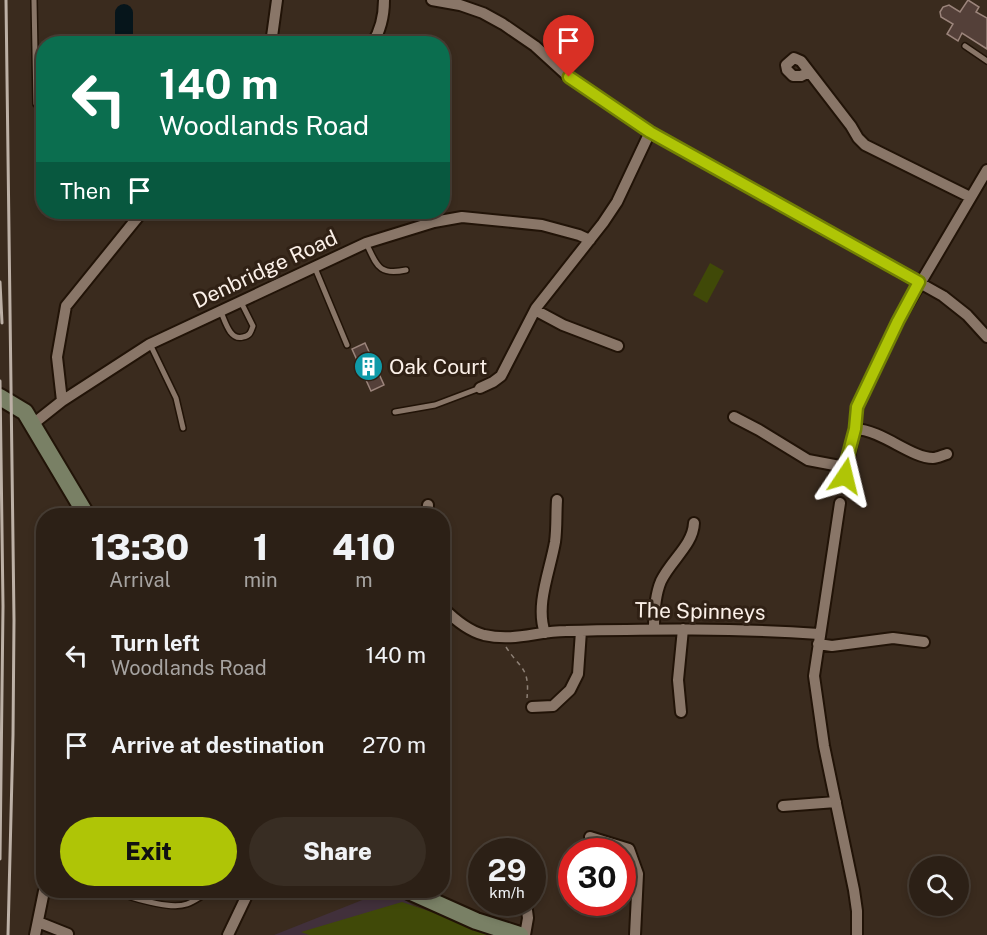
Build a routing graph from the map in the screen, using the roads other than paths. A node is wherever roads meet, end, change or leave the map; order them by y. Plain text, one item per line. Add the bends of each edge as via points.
1 (34, 0) edge
2 (277, 0) edge
3 (384, 0) edge
4 (432, 0) edge
5 (272, 36) edge
6 (377, 36) edge
7 (965, 46) dead end
8 (987, 61) edge
9 (809, 72) dead end
10 (36, 104) dead end
11 (650, 132) junction
12 (987, 170) edge
13 (970, 197) junction
14 (136, 219) edge
15 (590, 240) junction
16 (366, 243) junction
17 (315, 268) junction
18 (406, 270) dead end
19 (919, 282) junction
20 (241, 302) junction
21 (535, 310) junction
22 (221, 312) junction
23 (987, 337) edge
24 (150, 344) junction
25 (347, 345) dead end
26 (618, 346) dead end
27 (480, 388) joint
28 (0, 397) edge
29 (62, 401) junction
30 (395, 412) dead end
31 (734, 417) dead end
32 (33, 424) junction
33 (183, 428) dead end
34 (855, 429) junction
35 (947, 454) dead end
36 (557, 500) dead end
37 (840, 503) dead end
38 (82, 508) edge
39 (694, 523) dead end
40 (450, 614) edge
41 (654, 628) junction
42 (683, 629) junction
43 (581, 631) junction
44 (545, 633) junction
45 (818, 639) junction
46 (924, 642) dead end
47 (532, 707) road end
48 (681, 712) dead end
49 (836, 802) junction
50 (783, 806) dead end
51 (590, 837) dead end
52 (43, 898) edge
53 (134, 898) edge
54 (199, 898) edge
55 (246, 898) edge
56 (425, 898) edge
57 (528, 916) edge
58 (38, 922) junction
59 (69, 934) edge
60 (35, 935) edge
61 (228, 935) edge
62 (520, 935) edge
63 (525, 935) edge
64 (635, 935) edge
65 (857, 935) edge

1 - 10 lane
2 - 5 street
3 - 6 street
4 - 11 street via 483,13 503,24 569,77
7 - 8 lane
9 - 13 street via 865,146
11 - 15 street via 617,202
11 - 19 street
12 - 13 street
13 - 19 street
14 - 29 street via 66,306 57,357
15 - 16 street, Denbridge Road via 542,225 462,217
15 - 21 street
16 - 17 street, Denbridge Road
16 - 18 lane via 382,271
17 - 20 street, Denbridge Road
17 - 25 lane
19 - 23 street via 956,305
19 - 34 street via 857,407
20 - 22 street, Denbridge Road
20 - 22 lane via 253,326 247,337 233,335
21 - 26 street
21 - 27 street via 501,376
22 - 24 street, Denbridge Road
24 - 29 street, Denbridge Road
24 - 33 lane via 176,398
27 - 30 lane via 435,405
28 - 32 main road via 25,412
29 - 32 street, Denbridge Road
31 - 34 street via 808,460 845,471
32 - 38 main road
34 - 35 street via 868,430 918,454 933,458
36 - 44 street via 555,540 541,609
37 - 45 street
39 - 41 street via 693,535 668,568 658,590
40 - 44 street, The Spinneys via 474,632 504,638
41 - 42 street, The Spinneys
41 - 43 street, The Spinneys
42 - 45 street, The Spinneys
42 - 48 street via 678,680
43 - 44 street, The Spinneys
43 - 47 street via 578,674 570,690 553,706
45 - 46 street, The Spinneys via 832,646 893,638
45 - 49 street via 815,693
49 - 50 street
49 - 65 street via 854,890
51 - 64 street via 629,849 638,874
52 - 58 street
53 - 54 lane via 180,905
55 - 61 street
56 - 62 main road
57 - 63 street
58 - 59 street
58 - 60 street

